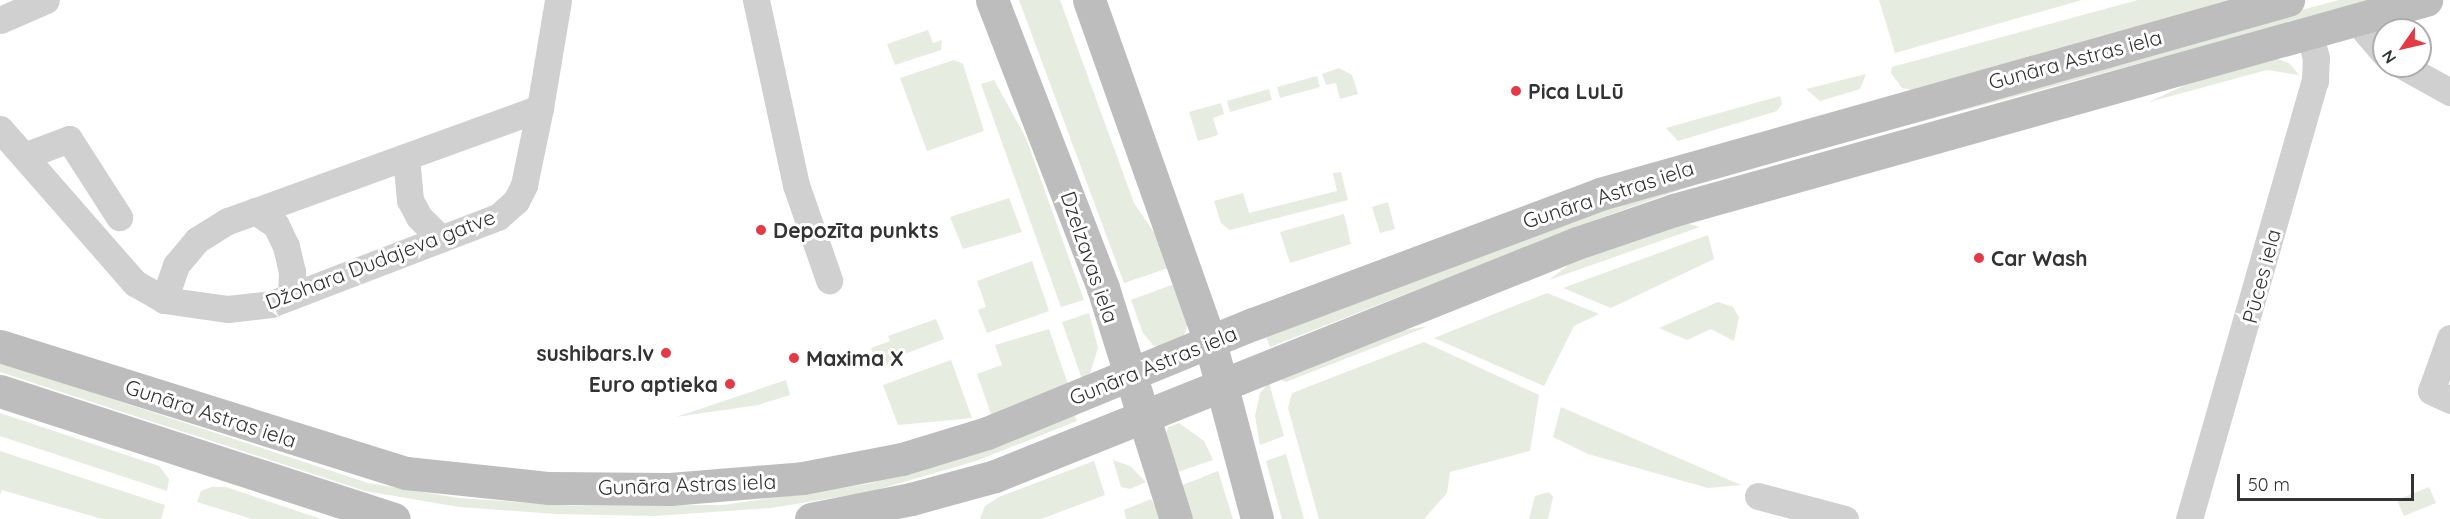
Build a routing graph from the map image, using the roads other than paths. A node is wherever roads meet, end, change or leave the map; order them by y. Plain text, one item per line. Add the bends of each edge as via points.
1 (46, 0) edge
2 (558, 0) edge
3 (756, 0) edge
4 (992, 0) edge
5 (1071, 0) edge
6 (1089, 0) edge
7 (2288, 0) edge
8 (2426, 0) edge
9 (5, 11) edge
10 (2355, 19) junction
11 (2309, 31) junction
12 (2372, 39) edge
13 (2424, 78) edge
14 (2450, 93) edge
15 (540, 108) junction
16 (0, 129) edge
17 (24, 156) junction
18 (406, 157) junction
19 (1159, 197) junction
20 (255, 211) junction
21 (119, 217) dead end
22 (441, 239) junction
23 (829, 280) dead end
24 (291, 296) junction
25 (164, 300) junction
26 (2450, 338) edge
27 (1210, 342) junction
28 (0, 346) edge
29 (1131, 375) junction
30 (1221, 384) junction
31 (0, 390) edge
32 (2450, 400) edge
33 (1143, 415) junction
34 (1758, 496) dead end
35 (394, 519) edge
36 (811, 519) edge
37 (1176, 519) edge
38 (1257, 519) edge
39 (1845, 519) edge
40 (2189, 519) edge

1 - 9 street
2 - 15 street, Džohara Dudajeva gatve
3 - 23 street via 796,185
4 - 29 main road, Dzelzavas iela via 1048,138
5 - 19 main road via 1135,177
6 - 19 main road
7 - 27 main road, Gunāra Astras iela via 1600,194
8 - 10 main road, Gunāra Astras iela
10 - 11 main road, Gunāra Astras iela
10 - 12 street
11 - 30 main road, Gunāra Astras iela via 1674,210 1577,243
11 - 40 street, Pūces iela via 2316,58 2315,81
13 - 14 street
15 - 18 street
15 - 22 street, Džohara Dudajeva gatve via 524,185 516,201 498,217
16 - 17 street, Džohara Dudajeva gatve
17 - 21 street via 69,139
17 - 25 street, Džohara Dudajeva gatve via 135,284
18 - 20 street
18 - 22 street via 410,200 419,217
19 - 27 main road
20 - 24 street via 276,225 286,246 292,271
20 - 25 street via 228,221 197,240 176,265
22 - 24 street, Džohara Dudajeva gatve
24 - 25 street, Džohara Dudajeva gatve via 271,304 228,309
26 - 32 street via 2431,391
27 - 29 main road, Gunāra Astras iela
27 - 30 main road
28 - 29 main road, Gunāra Astras iela via 384,468 549,488 728,485 803,478 869,466 987,433
29 - 33 main road, Dzelzavas iela
30 - 33 main road, Gunāra Astras iela
30 - 38 main road
31 - 35 main road, Gunāra Astras iela
33 - 36 main road, Gunāra Astras iela via 995,476 911,499
33 - 37 main road, Dzelzavas iela
34 - 39 street

